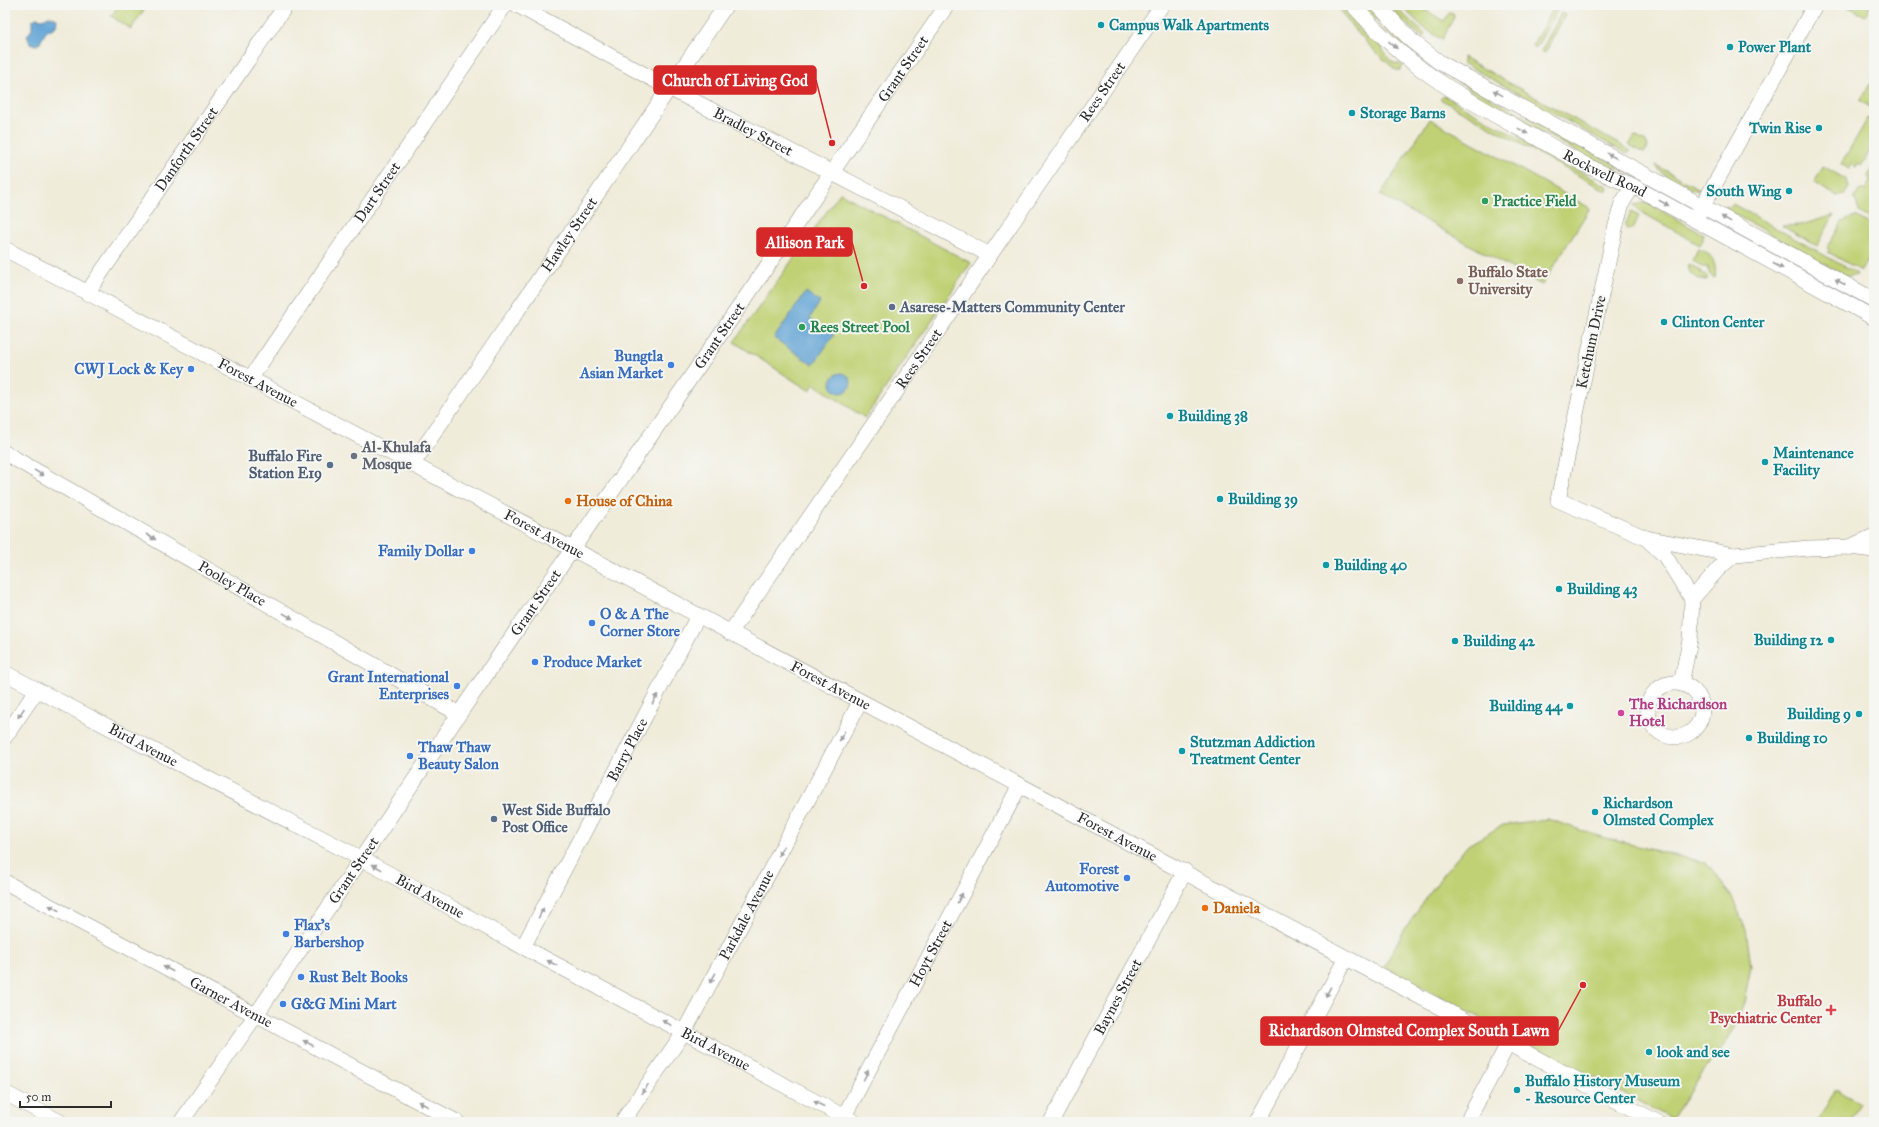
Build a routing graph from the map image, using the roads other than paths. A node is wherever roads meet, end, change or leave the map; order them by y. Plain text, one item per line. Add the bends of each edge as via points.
1 (286, 5) edge
2 (505, 5) edge
3 (517, 5) edge
4 (726, 5) edge
5 (946, 5) edge
6 (1162, 5) edge
7 (1353, 5) edge
8 (1378, 5) edge
9 (1815, 5) edge
10 (669, 88) junction
11 (833, 172) junction
12 (1633, 186) junction
13 (1703, 206) junction
14 (1695, 220) junction
15 (5, 249) edge
16 (990, 255) junction
17 (88, 293) junction
18 (1874, 300) edge
19 (1874, 318) edge
20 (250, 379) junction
21 (5, 453) edge
22 (412, 465) junction
23 (1874, 536) edge
24 (1646, 538) junction
25 (1849, 547) junction
26 (572, 550) junction
27 (1874, 550) edge
28 (1734, 555) junction
29 (1692, 599) junction
30 (698, 616) junction
31 (730, 633) junction
32 (5, 672) edge
33 (1681, 684) dead end
34 (37, 690) junction
35 (860, 702) junction
36 (458, 714) junction
37 (5, 736) edge
38 (1020, 785) junction
39 (360, 858) junction
40 (1185, 871) junction
41 (5, 882) edge
42 (523, 947) junction
43 (1346, 958) junction
44 (256, 1015) junction
45 (684, 1032) junction
46 (1508, 1044) junction
47 (5, 1093) edge
48 (847, 1120) edge
49 (60, 1122) edge
50 (181, 1122) edge
51 (457, 1122) edge
52 (622, 1122) edge
53 (1051, 1122) edge
54 (1258, 1122) edge
55 (1467, 1122) edge
56 (1657, 1122) edge

1 - 17 street, Danforth Street
2 - 20 street, Dart Street
3 - 10 street, Bradley Street
4 - 10 street, Hawley Street
5 - 11 street, Grant Street
6 - 16 street, Rees Street
7 -> 12 street, Rockwell Road via 1375,30 1430,75 1470,101 1607,177
13 -> 8 street, Rockwell Road via 1439,62 1412,41
9 - 13 street
10 - 11 street, Bradley Street
10 - 22 street, Hawley Street
11 - 16 street, Bradley Street
11 - 26 street, Grant Street
12 -> 14 street, Rockwell Road
12 - 24 street, Ketchum Drive via 1622,203 1615,229 1558,500
13 - 14 street
18 -> 13 street, Rockwell Road
14 -> 19 street, Rockwell Road
15 - 17 street, Forest Avenue
16 - 31 street, Rees Street
17 - 20 street, Forest Avenue
20 - 22 street, Forest Avenue
21 -> 36 street, Pooley Place
22 - 26 street, Forest Avenue
23 - 25 street
24 - 28 street
24 - 29 street via 1665,556
25 - 27 street
25 - 28 street
26 - 30 street, Forest Avenue
26 - 36 street, Grant Street
28 - 29 street
29 - 33 street via 1690,640
30 - 31 street, Forest Avenue
42 -> 30 street, Barry Place
31 - 35 street, Forest Avenue
32 - 34 street, Bird Avenue
34 -> 37 street
34 - 39 street, Bird Avenue
35 - 38 street, Forest Avenue
35 -> 45 street, Parkdale Avenue
36 - 39 street, Grant Street
38 - 40 street, Forest Avenue
48 -> 38 street, Hoyt Street
42 -> 39 street, Bird Avenue
39 - 44 street, Grant Street
40 - 43 street, Forest Avenue
40 - 53 street, Baynes Street
44 -> 41 street, Garner Avenue
45 -> 42 street, Bird Avenue
43 - 46 street, Forest Avenue
43 -> 54 street
44 - 50 street, Grant Street
51 -> 44 street, Garner Avenue
48 -> 45 street, Bird Avenue
45 -> 52 street, Parkdale Avenue
46 - 55 street
46 - 56 street, Forest Avenue
47 - 49 street

